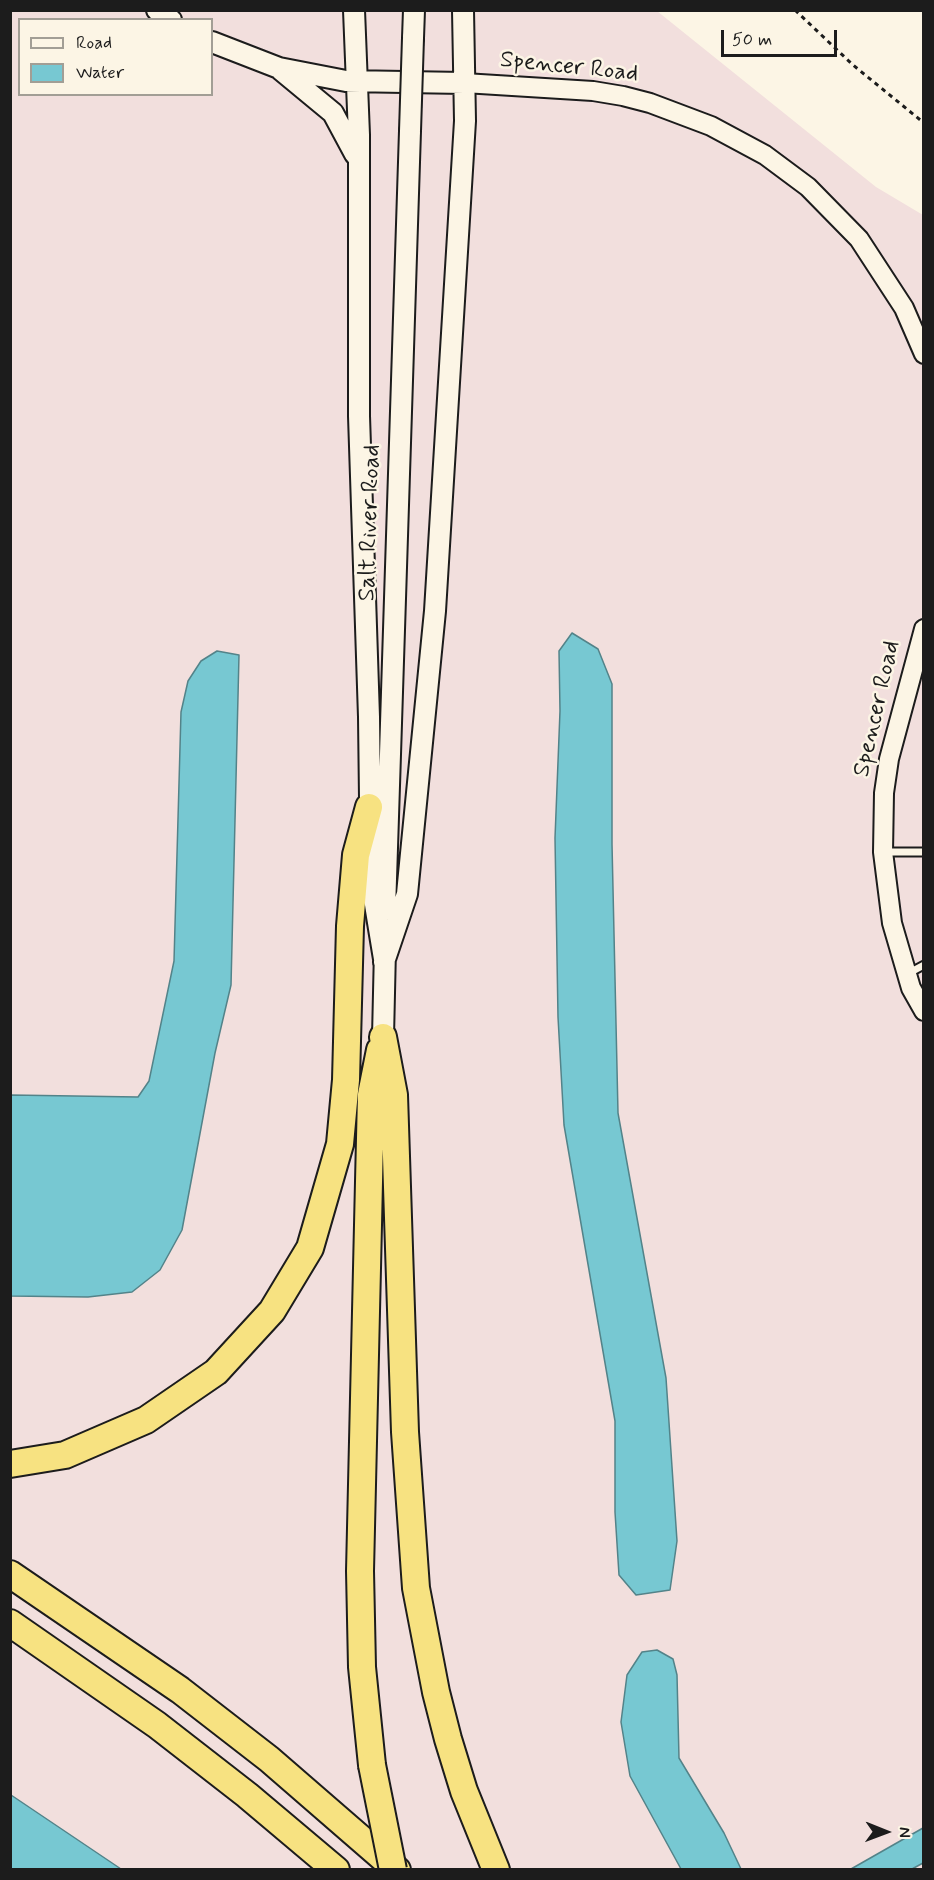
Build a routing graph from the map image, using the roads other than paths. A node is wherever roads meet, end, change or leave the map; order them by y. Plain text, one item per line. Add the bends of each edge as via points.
1 (354, 10) edge
2 (414, 10) edge
3 (463, 10) edge
4 (213, 42) edge
5 (279, 68) junction
6 (357, 81) junction
7 (464, 83) junction
8 (358, 160) junction
9 (924, 354) edge
10 (924, 629) edge
11 (369, 807) junction
12 (884, 852) junction
13 (924, 852) edge
14 (384, 962) junction
15 (924, 965) edge
16 (907, 975) junction
17 (924, 1011) edge
18 (383, 1037) junction
19 (10, 1464) edge
20 (10, 1574) edge
21 (10, 1623) edge
22 (336, 1869) edge
23 (395, 1869) edge
24 (496, 1869) edge

1 - 6 main road
2 - 14 main road, Salt River Road, bridge
3 - 7 main road
4 - 5 main road, Spencer Road
5 - 6 main road, Spencer Road
5 - 8 main road via 333,113
6 - 7 main road, Spencer Road
6 - 8 main road
7 - 9 street, Spencer Road via 593,91 650,102 711,126 765,155 808,187 859,239 904,308
7 - 14 main road via 465,121 435,611 407,894
8 - 11 main road via 358,416
10 - 12 street, Spencer Road via 889,759 884,793
11 - 14 main road via 371,880
11 - 19 highway via 356,855 340,1144 310,1248 272,1311 216,1372 146,1420 65,1455
12 - 13 lane
12 - 16 street, Spencer Road via 892,923
14 - 18 main road, Salt River Road
15 - 16 lane
16 - 17 street, Spencer Road
18 - 23 highway, bridge via 371,1095 360,1571 362,1667 372,1765
18 - 24 highway via 394,1095 404,1400 416,1588 448,1739 464,1791
20 - 23 highway via 180,1690 269,1759
21 - 22 highway via 157,1725

